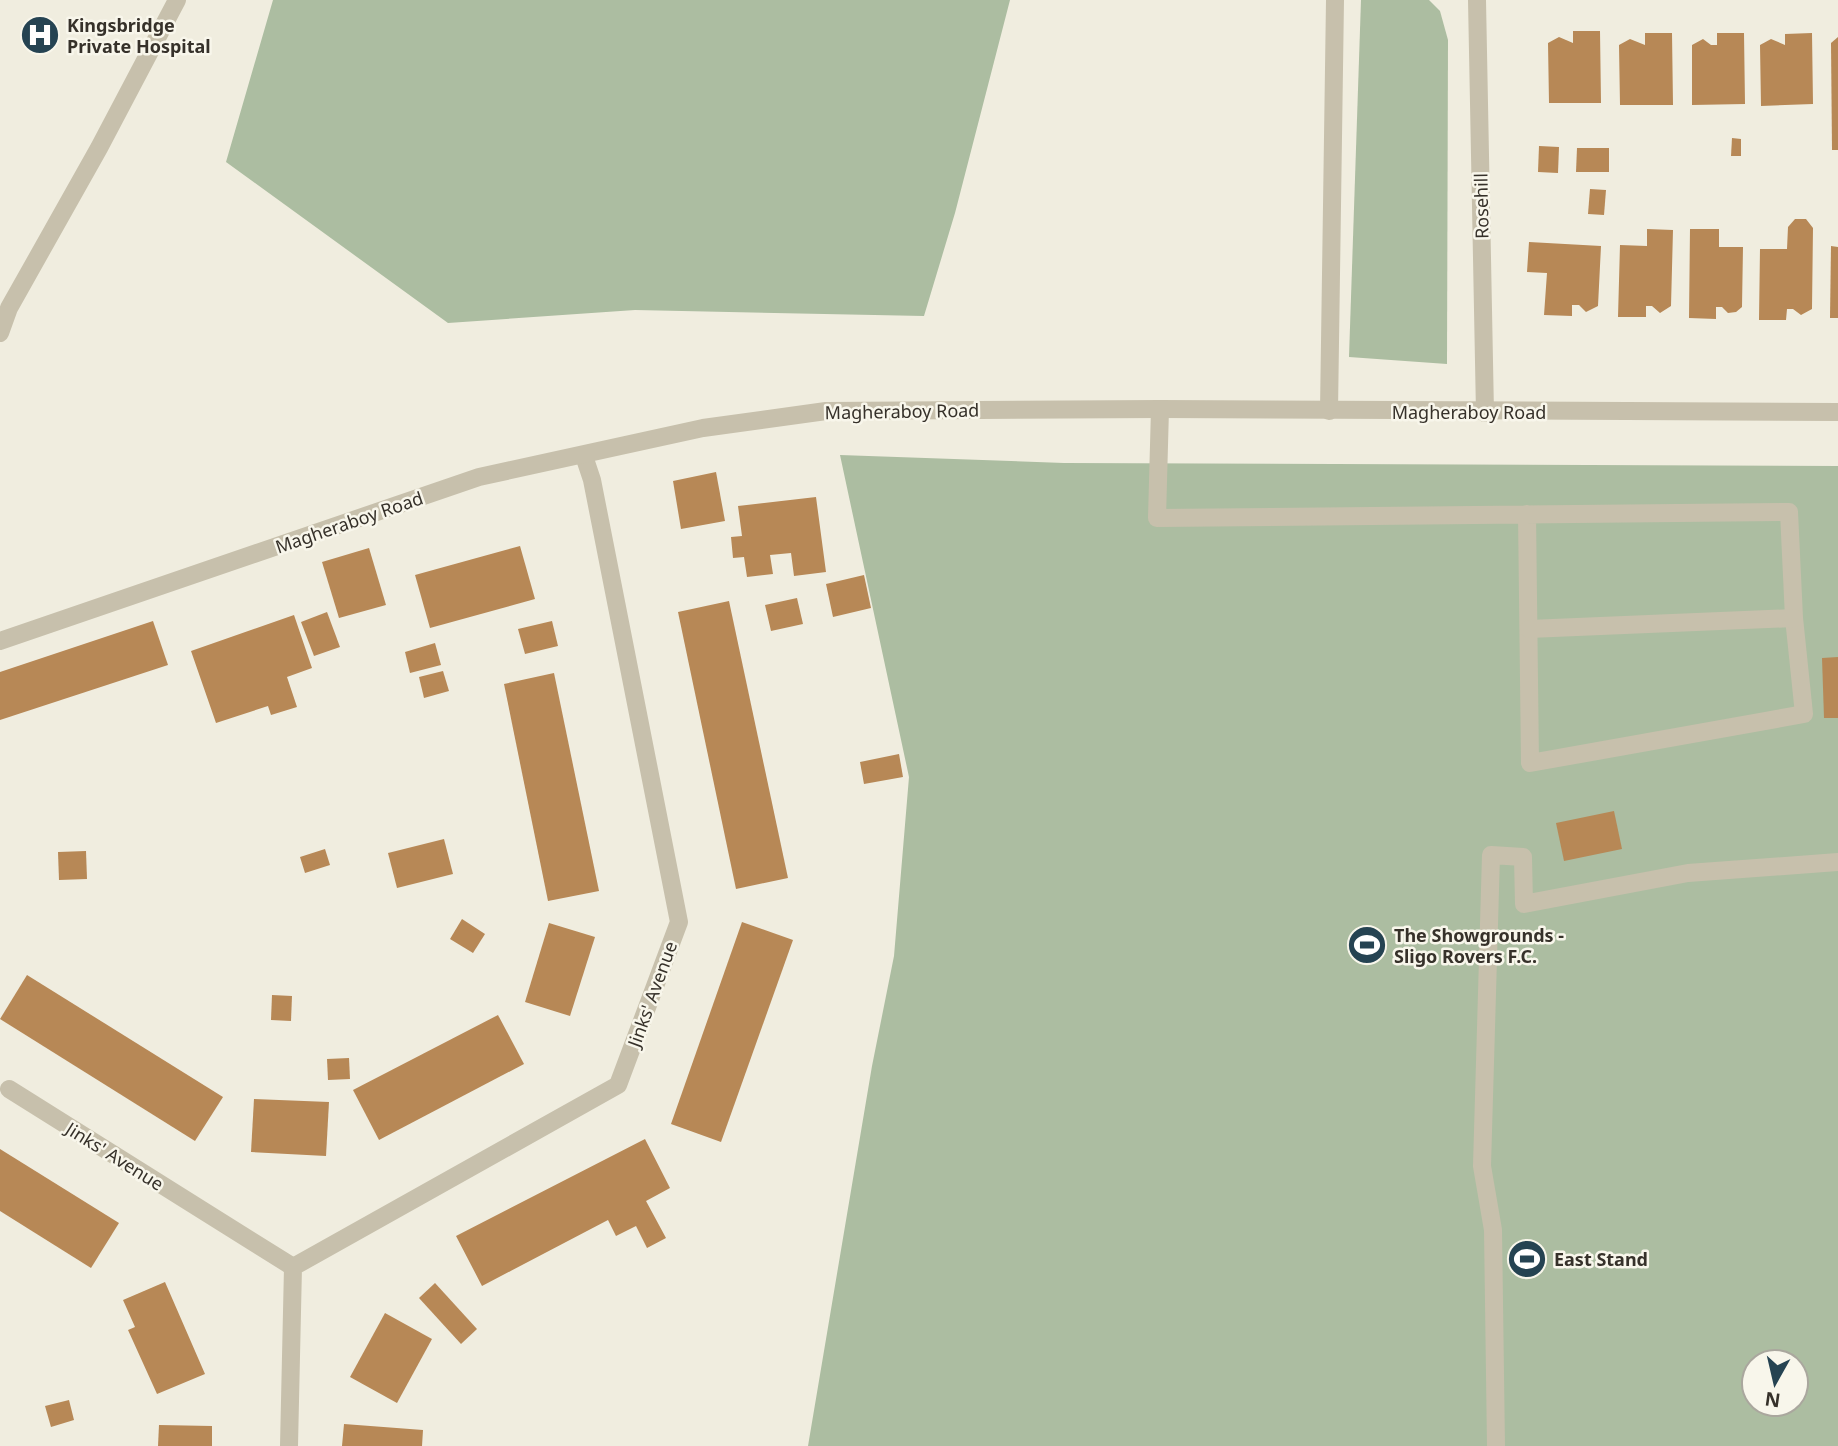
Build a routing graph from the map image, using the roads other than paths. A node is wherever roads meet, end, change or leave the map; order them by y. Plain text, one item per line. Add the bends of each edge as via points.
1 (177, 0) edge
2 (1335, 0) edge
3 (1477, 0) edge
4 (0, 333) edge
5 (1160, 409) junction
6 (1329, 411) junction
7 (1838, 412) edge
8 (1485, 413) junction
9 (584, 456) junction
10 (1527, 514) junction
11 (1794, 618) junction
12 (1529, 629) junction
13 (0, 641) edge
14 (1838, 862) edge
15 (9, 1089) dead end
16 (293, 1267) junction
17 (289, 1446) edge
18 (1496, 1446) edge

1 - 4 street via 9,308
2 - 6 street
3 - 8 street, Rosehill
5 - 6 street, Magheraboy Road
5 - 9 street, Magheraboy Road via 826,411 703,428
5 - 10 street via 1157,518
6 - 8 street, Magheraboy Road
7 - 8 street, Magheraboy Road
9 - 13 street, Magheraboy Road via 479,477
9 - 16 street, Jinks' Avenue via 679,922 670,948 618,1085
10 - 11 street via 1789,512
10 - 12 street
11 - 12 street
11 - 12 street via 1804,714 1530,763
14 - 18 street via 1688,873 1524,904 1523,857 1490,855 1482,1166 1493,1230
15 - 16 street, Jinks' Avenue
16 - 17 street

